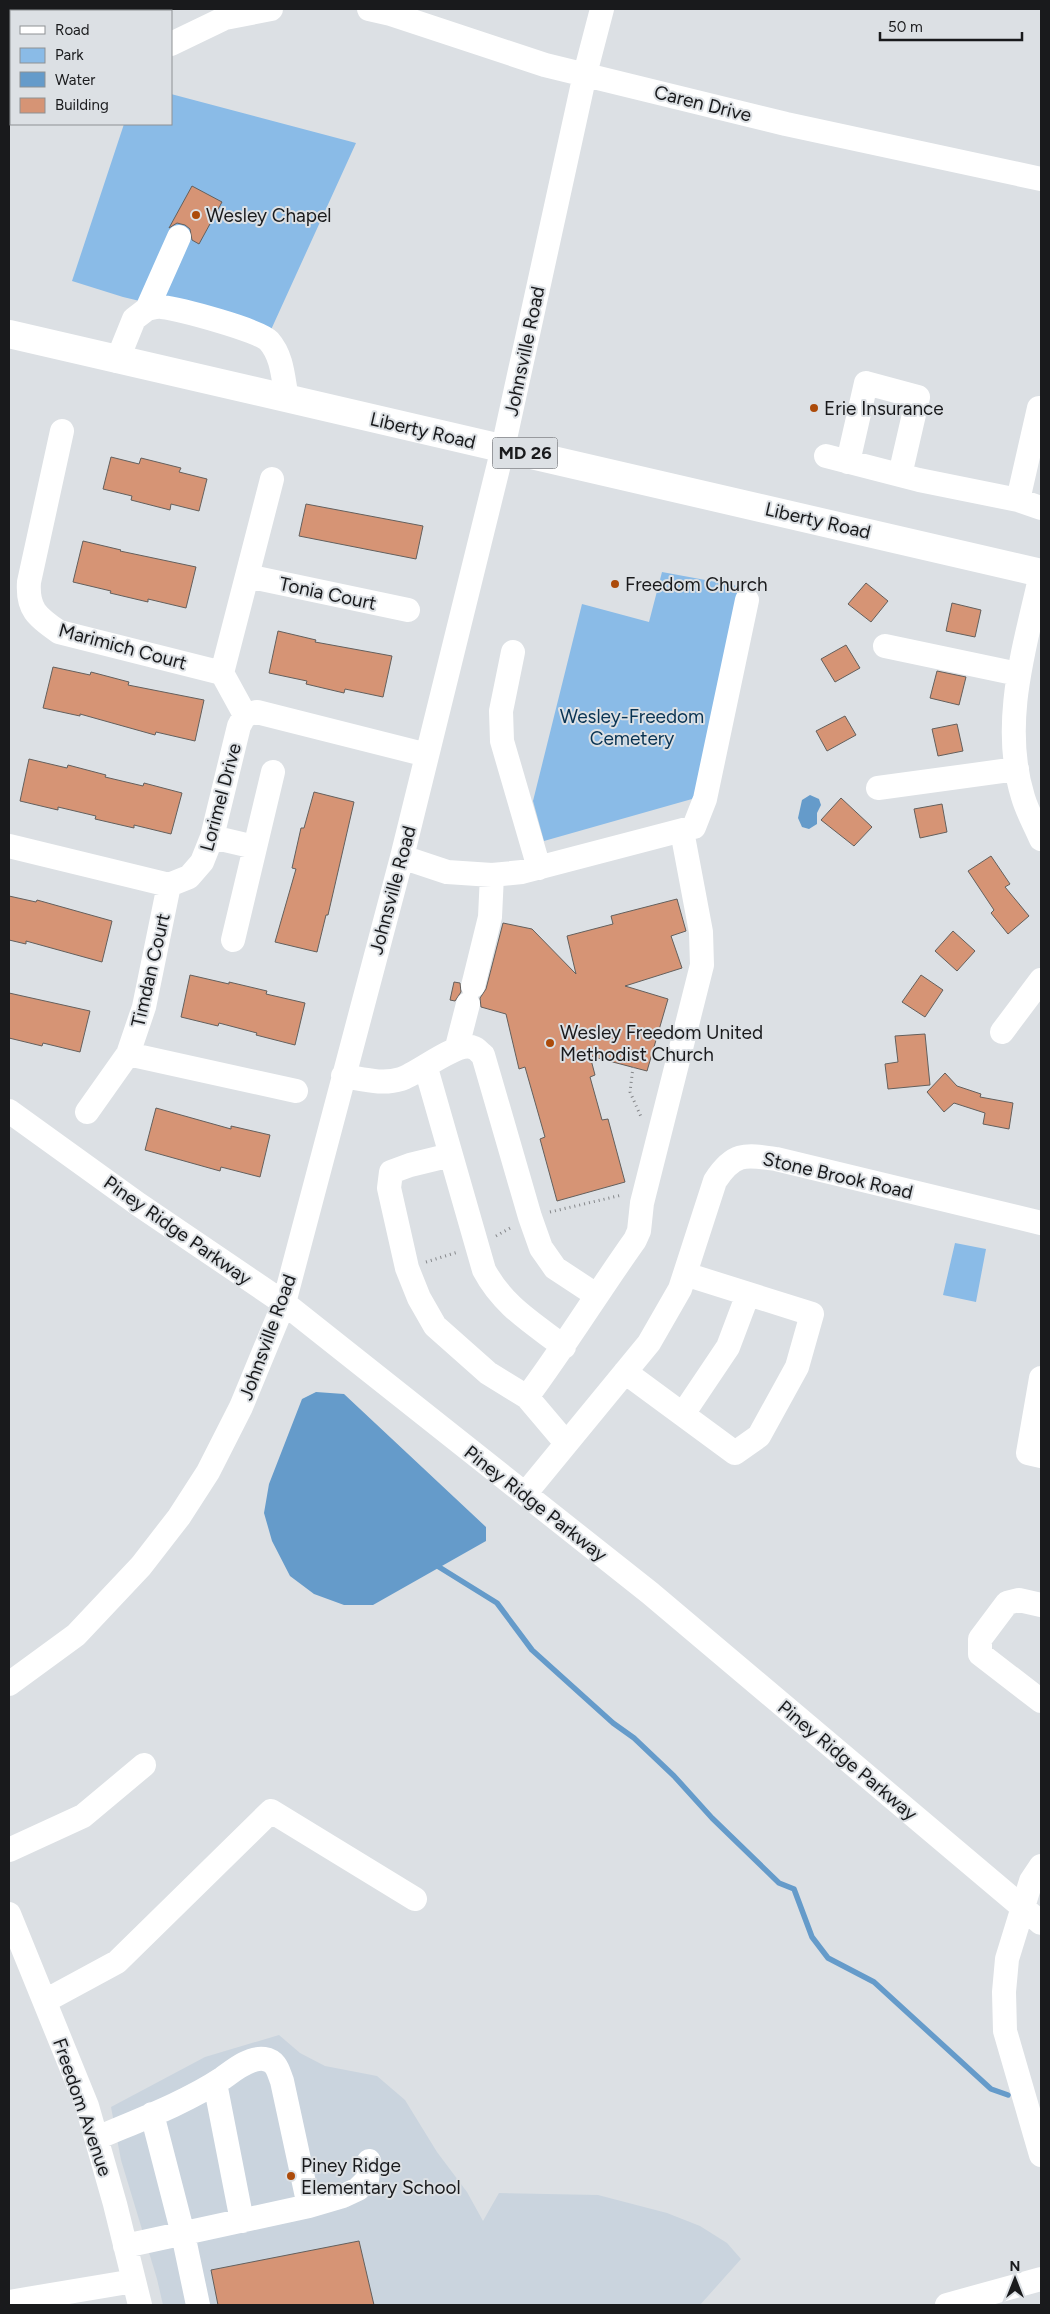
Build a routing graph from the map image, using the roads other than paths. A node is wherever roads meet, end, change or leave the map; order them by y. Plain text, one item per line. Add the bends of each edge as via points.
1 (272, 9) edge
2 (369, 9) edge
3 (602, 9) edge
4 (224, 13) edge
5 (172, 43) edge
6 (585, 74) junction
7 (1041, 179) edge
8 (179, 237) dead end
9 (147, 309) junction
10 (9, 334) edge
11 (117, 361) junction
12 (287, 400) junction
13 (1039, 408) dead end
14 (62, 430) dead end
15 (503, 448) junction
16 (826, 456) dead end
17 (848, 462) junction
18 (900, 475) junction
19 (272, 479) dead end
20 (1018, 500) junction
21 (1041, 508) edge
22 (1041, 573) edge
23 (248, 576) junction
24 (747, 600) dead end
25 (408, 610) dead end
26 (885, 646) dead end
27 (512, 652) dead end
28 (222, 673) junction
29 (1018, 674) junction
30 (245, 715) junction
31 (427, 755) junction
32 (1017, 769) junction
33 (273, 772) dead end
34 (878, 788) dead end
35 (682, 830) junction
36 (212, 837) junction
37 (1041, 839) edge
38 (9, 846) edge
39 (255, 847) junction
40 (402, 858) junction
41 (539, 868) junction
42 (492, 875) junction
43 (169, 885) junction
44 (233, 940) dead end
45 (1041, 980) edge
46 (1002, 1032) dead end
47 (457, 1048) junction
48 (128, 1054) junction
49 (426, 1068) junction
50 (344, 1076) junction
51 (296, 1091) dead end
52 (9, 1111) edge
53 (87, 1112) dead end
54 (451, 1155) junction
55 (1041, 1223) edge
56 (685, 1274) junction
57 (748, 1294) junction
58 (596, 1295) junction
59 (284, 1304) junction
60 (564, 1347) junction
61 (626, 1372) junction
62 (1041, 1378) edge
63 (527, 1397) junction
64 (683, 1414) junction
65 (566, 1443) junction
66 (1041, 1456) edge
67 (525, 1494) junction
68 (1041, 1605) edge
69 (9, 1684) edge
70 (1041, 1701) edge
71 (144, 1765) dead end
72 (9, 1850) edge
73 (1041, 1866) edge
74 (415, 1898) dead end
75 (1023, 1908) junction
76 (9, 1914) edge
77 (1041, 1923) edge
78 (46, 2001) junction
79 (215, 2083) junction
80 (152, 2114) junction
81 (97, 2138) junction
82 (1041, 2155) edge
83 (369, 2162) dead end
84 (308, 2206) junction
85 (242, 2221) junction
86 (183, 2234) junction
87 (126, 2246) junction
88 (1041, 2279) edge
89 (134, 2281) junction
90 (14, 2302) edge
91 (140, 2305) edge
92 (198, 2305) edge
93 (947, 2305) edge

1 - 4 street
2 - 6 street, Caren Drive
3 - 6 street, Johnsville Road
4 - 5 street
6 - 7 street, Caren Drive via 786,124
6 - 15 street, Johnsville Road
8 - 9 street
9 - 11 street via 134,319
9 - 12 street via 161,306 267,338 280,358
10 - 11 main road, Liberty Road / MD 26
11 - 12 main road, Liberty Road / MD 26
12 - 15 main road, Liberty Road / MD 26
13 - 20 street
14 - 28 street, Marimich Court via 29,582 31,607 59,632
15 - 22 main road, Liberty Road / MD 26
15 - 31 street, Johnsville Road
16 - 17 street
17 - 18 street
17 - 18 street via 866,383 918,397
18 - 20 street
19 - 23 street
20 - 21 street
22 - 29 street
23 - 25 street, Tonia Court
23 - 28 street
24 - 35 street via 705,799 694,827
26 - 29 street
27 - 41 street via 501,711 502,741
28 - 30 street
29 - 32 street via 1014,721
30 - 31 street via 257,712
30 - 36 street, Lorimel Drive via 239,726
31 - 40 street, Johnsville Road
32 - 34 street
32 - 37 street via 1023,797
33 - 39 street
35 - 41 street
35 - 58 street via 700,932 702,965 642,1203 639,1231
36 - 39 street
36 - 43 street, Lorimel Drive via 202,862 189,877
38 - 43 street
39 - 44 street
40 - 42 street via 447,872
40 - 50 street, Johnsville Road
41 - 42 street
42 - 47 street via 490,917
43 - 48 street, Timdan Court via 144,1007
45 - 46 street
47 - 49 street
47 - 58 street via 473,1047 483,1055 541,1248 555,1268
48 - 51 street
48 - 53 street, Timdan Court
49 - 50 street via 384,1083
49 - 54 street
50 - 59 street, Johnsville Road
52 - 59 street, Piney Ridge Parkway
54 - 60 street via 484,1270 494,1288 514,1310
54 - 63 street via 410,1164 391,1172 388,1188 408,1268 418,1298 435,1326 488,1373
55 - 56 street, Stone Brook Road via 776,1159 739,1156 725,1166 715,1181
56 - 57 street
56 - 61 street, Stone Brook Road via 680,1289 649,1343
57 - 64 street via 728,1347
57 - 64 street via 812,1314 798,1367 759,1436 735,1454
58 - 60 street
59 - 67 street, Piney Ridge Parkway
59 - 69 street, Johnsville Road via 241,1408 208,1472 179,1517 141,1566 76,1635
60 - 63 street
61 - 64 street
61 - 65 street, Stone Brook Road
62 - 66 street via 1028,1454
63 - 65 street
65 - 67 street, Stone Brook Road
67 - 75 street, Piney Ridge Parkway via 650,1593
68 - 70 street via 1019,1600 1007,1603 980,1639 980,1654
71 - 72 street via 83,1816
73 - 75 street via 1031,1881
74 - 78 street via 271,1811 117,1962
75 - 77 street, Piney Ridge Parkway
75 - 82 street via 1007,1959 1005,2031
76 - 78 street, Freedom Avenue
78 - 81 street, Freedom Avenue
79 - 80 street
79 - 84 street via 255,2059 269,2060 277,2066
79 - 85 street
80 - 81 street
80 - 86 street
81 - 87 street, Freedom Avenue
83 - 84 street via 367,2180 358,2189
84 - 85 street
85 - 86 street
86 - 87 street
86 - 92 street
87 - 89 street, Freedom Avenue
88 - 93 street
89 - 90 street
89 - 91 street, Freedom Avenue

